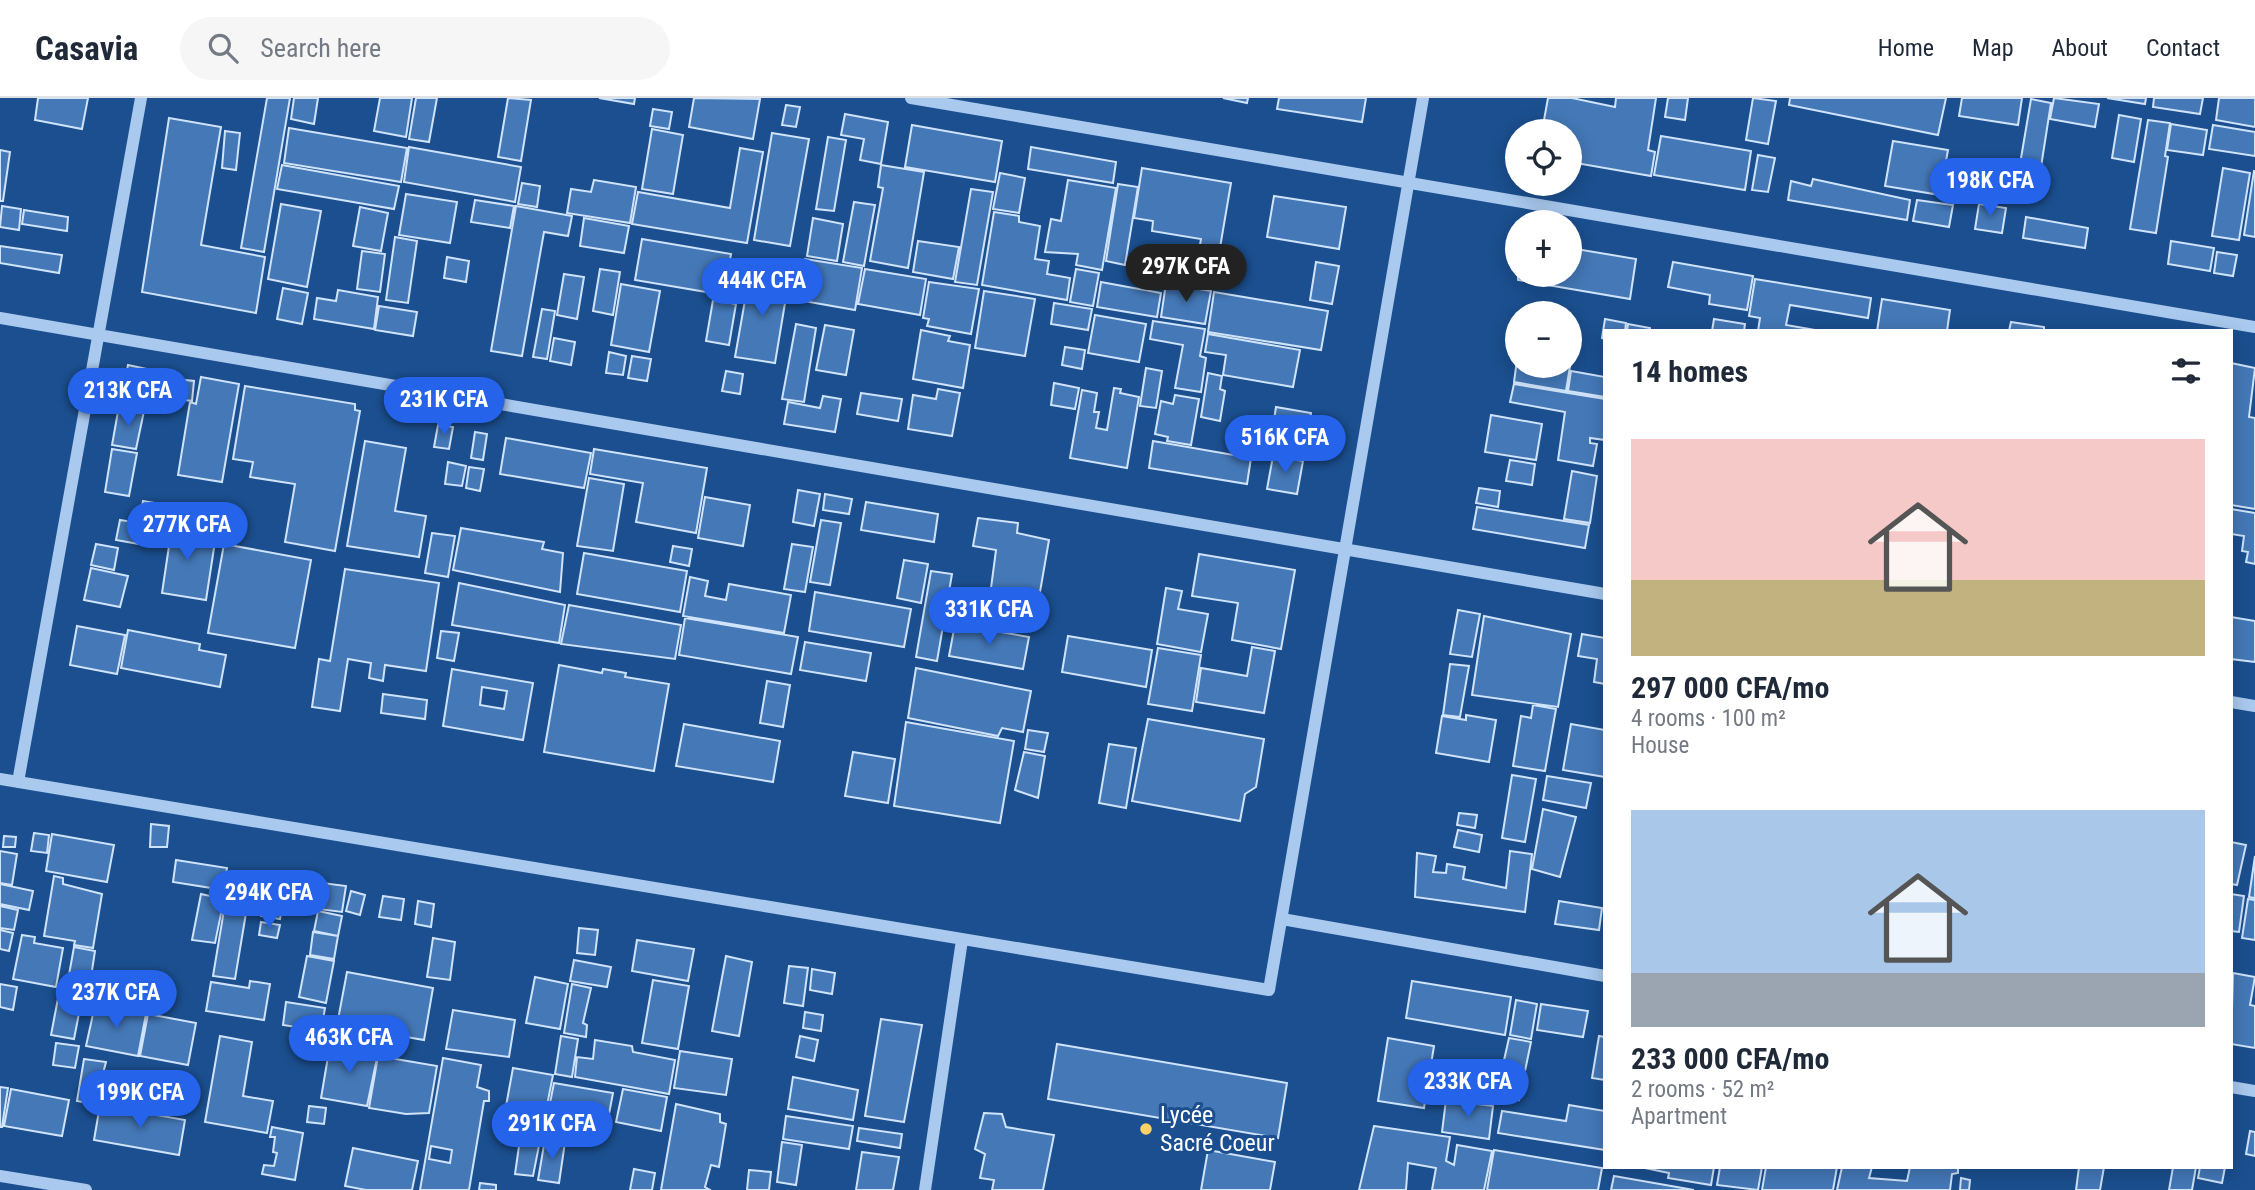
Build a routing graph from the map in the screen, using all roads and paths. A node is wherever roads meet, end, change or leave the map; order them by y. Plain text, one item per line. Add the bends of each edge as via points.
1 (141, 98) edge
2 (911, 98) edge
3 (1423, 98) edge
4 (1408, 183) junction
5 (0, 318) edge
6 (2255, 327) edge
7 (98, 335) junction
8 (1345, 550) junction
9 (1603, 594) edge
10 (2233, 702) edge
11 (2255, 706) edge
12 (0, 779) edge
13 (18, 782) junction
14 (1282, 919) junction
15 (962, 940) junction
16 (1603, 976) edge
17 (2233, 1087) edge
18 (2255, 1091) edge
19 (0, 1176) edge
20 (86, 1190) edge
21 (925, 1190) edge

1 - 7 street
2 - 4 street
3 - 4 street
4 - 6 street
4 - 8 street
5 - 7 street
7 - 8 street
7 - 13 street
8 - 9 street
8 - 14 street
10 - 11 street
12 - 13 street
13 - 15 street
14 - 15 street via 1269,990
14 - 16 street
15 - 21 street
17 - 18 street
19 - 20 street

